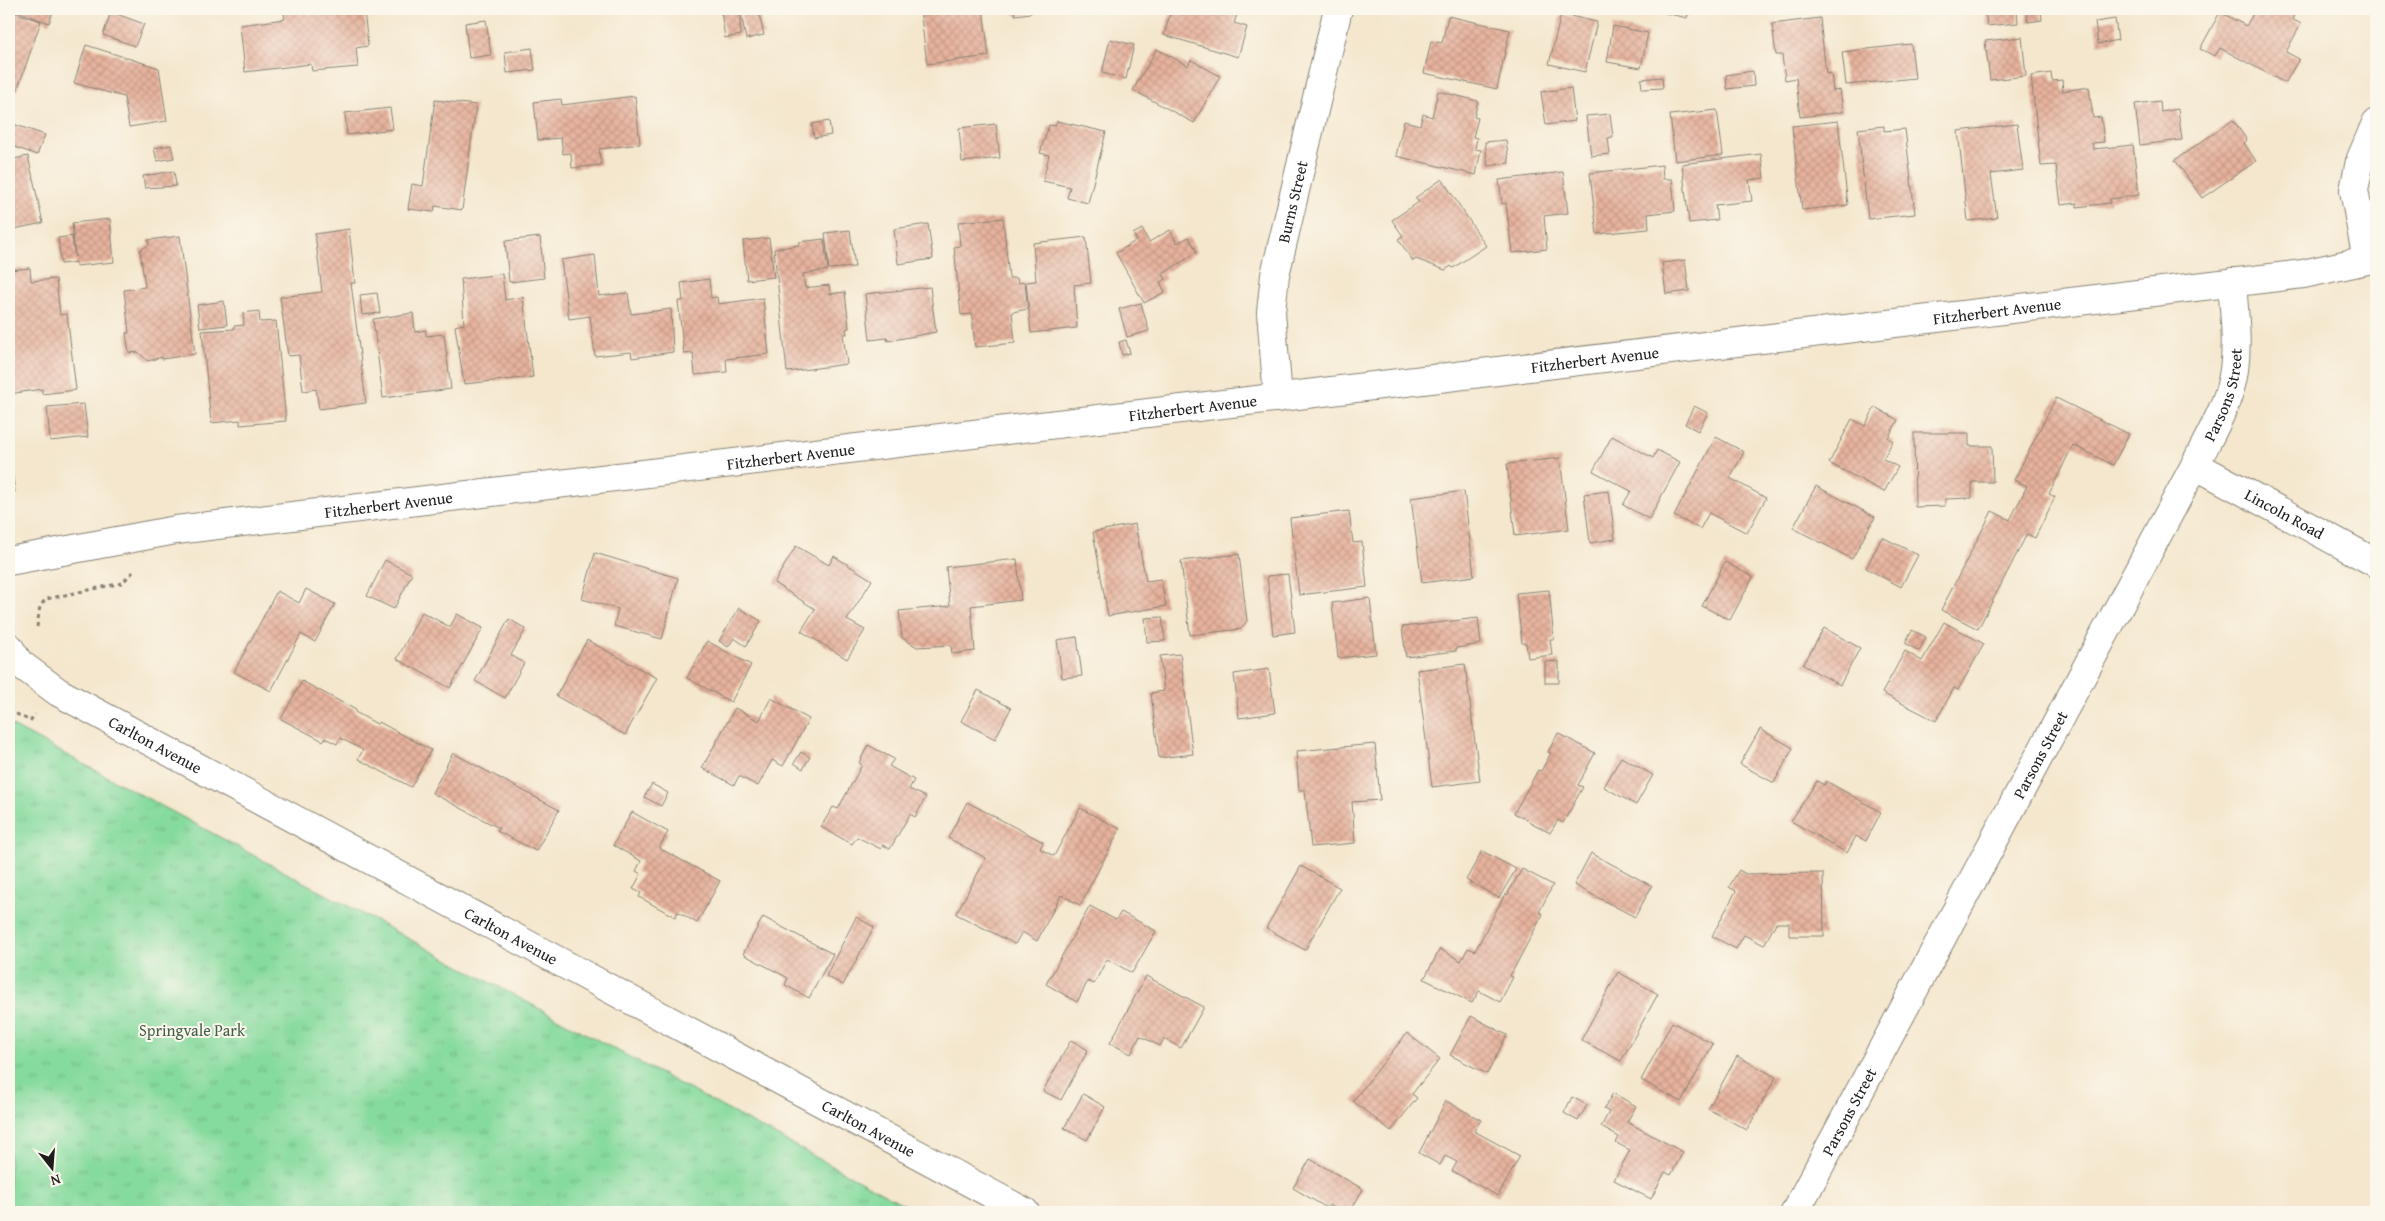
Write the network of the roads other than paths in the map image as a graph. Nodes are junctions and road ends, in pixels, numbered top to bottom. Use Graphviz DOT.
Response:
graph roads {
  1 [pos="1338,9"];
  2 [pos="2376,123"];
  3 [pos="2372,259"];
  4 [pos="2232,282"];
  5 [pos="1278,398"];
  6 [pos="2194,465"];
  7 [pos="9,561"];
  8 [pos="2376,563"];
  9 [pos="9,647"];
  10 [pos="1024,1212"];
  11 [pos="1795,1212"];
  1 -- 5 [label="main road, Burns Street"];
  2 -- 3 [label="main road"];
  3 -- 4 [label="main road, Fitzherbert Avenue"];
  4 -- 5 [label="main road, Fitzherbert Avenue"];
  4 -- 6 [label="main road, Parsons Street"];
  5 -- 7 [label="main road, Fitzherbert Avenue"];
  6 -- 8 [label="main road, Lincoln Road"];
  6 -- 11 [label="main road, Parsons Street"];
  9 -- 10 [label="main road, Carlton Avenue"];
}
